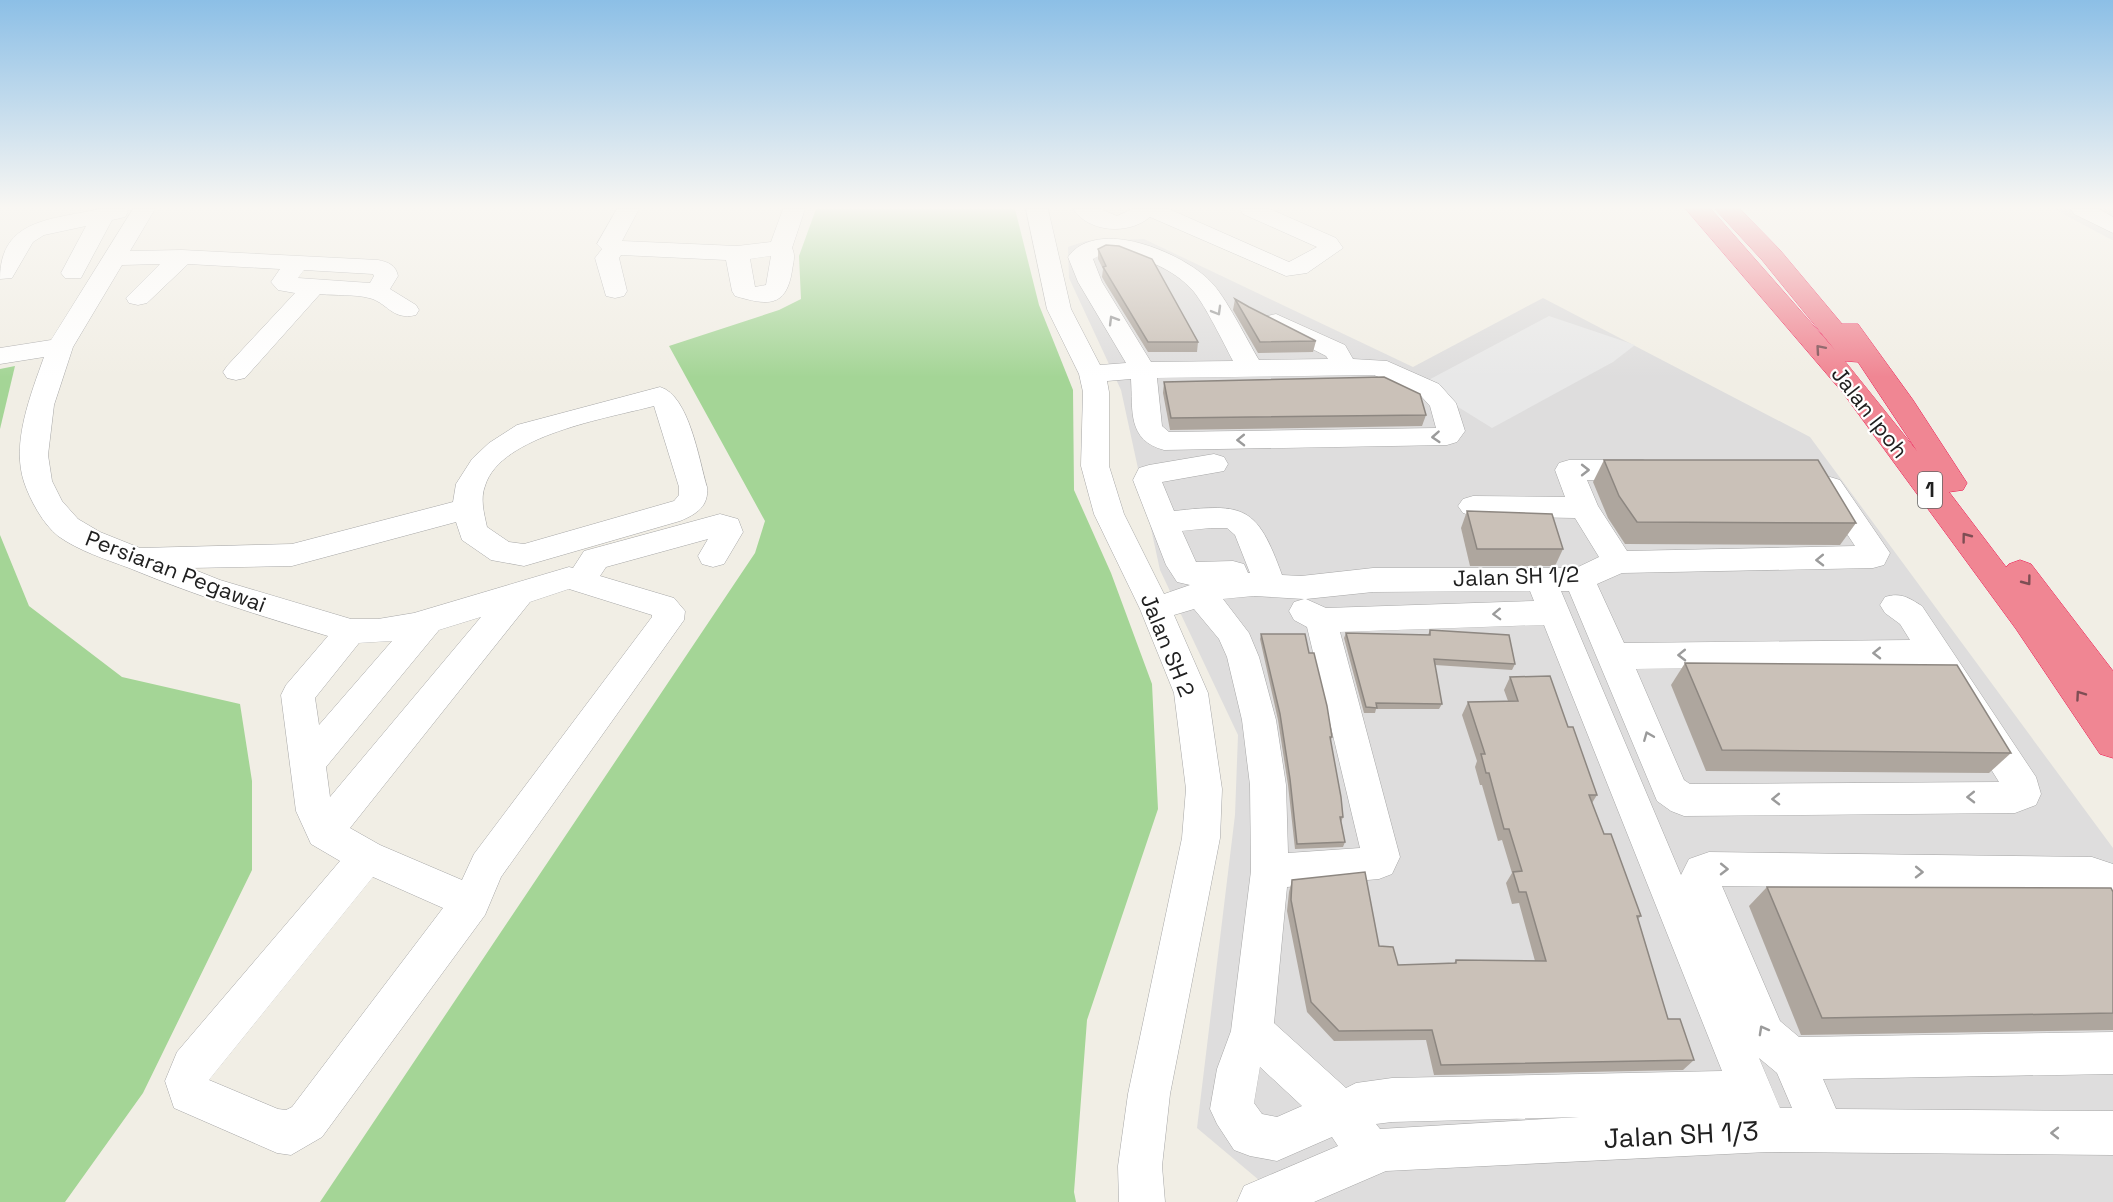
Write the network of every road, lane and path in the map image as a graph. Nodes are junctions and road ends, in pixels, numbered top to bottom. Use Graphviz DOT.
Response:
graph roads {
  1 [pos="9,265"];
  2 [pos="77,265"];
  3 [pos="112,265"];
  4 [pos="173,265"];
  5 [pos="295,265"];
  6 [pos="339,265"];
  7 [pos="609,265"];
  8 [pos="739,265"];
  9 [pos="781,265"];
  10 [pos="1049,265"];
  11 [pos="1083,265"];
  12 [pos="1170,265"];
  13 [pos="1277,265"];
  14 [pos="1304,265"];
  15 [pos="1751,265"];
  16 [pos="1779,265"];
  17 [pos="1792,265"];
  18 [pos="4,273"];
  19 [pos="73,273"];
  20 [pos="314,287"];
  21 [pos="377,291"];
  22 [pos="615,291"];
  23 [pos="138,298"];
  24 [pos="407,310"];
  25 [pos="1257,311"];
  26 [pos="60,347"];
  27 [pos="0,356"];
  28 [pos="1344,366"];
  29 [pos="1250,368"];
  30 [pos="1143,370"];
  31 [pos="236,372"];
  32 [pos="1092,374"];
  33 [pos="1214,464"];
  34 [pos="1672,470"];
  35 [pos="1809,470"];
  36 [pos="1952,483"];
  37 [pos="1473,506"];
  38 [pos="468,508"];
  39 [pos="1584,508"];
  40 [pos="1164,523"];
  41 [pos="713,556"];
  42 [pos="135,558"];
  43 [pos="1618,562"];
  44 [pos="1267,577"];
  45 [pos="1541,579"];
  46 [pos="581,581"];
  47 [pos="1301,588"];
  48 [pos="1585,591"];
  49 [pos="519,593"];
  50 [pos="1200,594"];
  51 [pos="1896,605"];
  52 [pos="1156,609"];
  53 [pos="1556,612"];
  54 [pos="1321,620"];
  55 [pos="427,622"];
  56 [pos="351,631"];
  57 [pos="1936,652"];
  58 [pos="1614,656"];
  59 [pos="2113,698"];
  60 [pos="2113,743"];
  61 [pos="307,764"];
  62 [pos="324,832"];
  63 [pos="367,857"];
  64 [pos="1270,871"];
  65 [pos="2113,885"];
  66 [pos="471,902"];
  67 [pos="1252,1031"];
  68 [pos="2113,1053"];
  69 [pos="1792,1058"];
  70 [pos="1339,1111"];
  71 [pos="1759,1111"];
  72 [pos="1824,1132"];
  73 [pos="2113,1133"];
  74 [pos="1371,1154"];
  75 [pos="1142,1202"];
  76 [pos="1260,1202"];
  1 -- 18 [label="street"];
  2 -- 19 [label="street"];
  3 -- 26 [label="street, Persiaran Pegawai"];
  4 -- 23 [label="street"];
  5 -- 20 [label="street"];
  6 -- 21 [label="street"];
  7 -- 22 [label="street"];
  8 -- 9 [label="street"];
  10 -- 32 [label="street, Jalan SH 2"];
  30 -- 11 [label="street, one-way"];
  12 -- 29 [label="street, one-way"];
  13 -- 14 [label="street"];
  60 -- 15 [label="highway, Jalan Ipoh / 1, one-way"];
  16 -- 36 [label="highway, Jalan Ipoh / 1"];
  17 -- 36 [label="highway"];
  20 -- 21 [label="street"];
  20 -- 31 [label="street"];
  21 -- 24 [label="street"];
  25 -- 28 [label="street"];
  26 -- 27 [label="street"];
  26 -- 42 [label="street, Persiaran Pegawai"];
  28 -- 29 [label="street"];
  28 -- 30 [label="street, one-way"];
  29 -- 30 [label="street"];
  30 -- 32 [label="street"];
  32 -- 52 [label="street, Jalan SH 2"];
  33 -- 40 [label="street"];
  39 -- 34 [label="street, one-way"];
  35 -- 43 [label="street, Jalan SH 1/2, one-way"];
  36 -- 59 [label="highway, Jalan Ipoh / 1, one-way"];
  37 -- 39 [label="street"];
  38 -- 38 [label="street"];
  38 -- 42 [label="street"];
  39 -- 43 [label="street"];
  40 -- 44 [label="street"];
  40 -- 44 [label="street"];
  41 -- 46 [label="street"];
  42 -- 56 [label="street, Persiaran Pegawai"];
  43 -- 48 [label="street, Jalan SH 1/2"];
  44 -- 47 [label="street, Jalan SH 1/2"];
  44 -- 50 [label="street, Jalan SH 1/2"];
  45 -- 47 [label="street, Jalan SH 1/2"];
  45 -- 48 [label="street, Jalan SH 1/2"];
  45 -- 53 [label="street"];
  46 -- 49 [label="street, Persiaran Pegawai"];
  46 -- 66 [label="street"];
  47 -- 54 [label="street"];
  48 -- 58 [label="street"];
  49 -- 55 [label="street, Persiaran Pegawai"];
  49 -- 62 [label="street"];
  50 -- 52 [label="street, Jalan SH 1/2"];
  50 -- 64 [label="street"];
  51 -- 57 [label="street"];
  52 -- 75 [label="street, Jalan SH 2"];
  53 -- 54 [label="street, one-way"];
  53 -- 71 [label="street"];
  54 -- 64 [label="street"];
  55 -- 56 [label="street, Persiaran Pegawai"];
  55 -- 61 [label="street"];
  56 -- 61 [label="street"];
  57 -- 58 [label="street, one-way"];
  57 -- 58 [label="street, one-way"];
  61 -- 62 [label="street"];
  62 -- 63 [label="street"];
  63 -- 66 [label="street"];
  63 -- 66 [label="street"];
  64 -- 67 [label="street"];
  69 -- 65 [label="street, one-way"];
  67 -- 70 [label="street"];
  67 -- 70 [label="street"];
  68 -- 69 [label="street"];
  69 -- 72 [label="street"];
  70 -- 71 [label="street"];
  70 -- 74 [label="street"];
  71 -- 72 [label="street, Jalan SH 1/3"];
  71 -- 74 [label="street, Jalan SH 1/3"];
  73 -- 72 [label="street, Jalan SH 1/3, one-way"];
  74 -- 76 [label="street, Jalan SH 1/3"];
}
